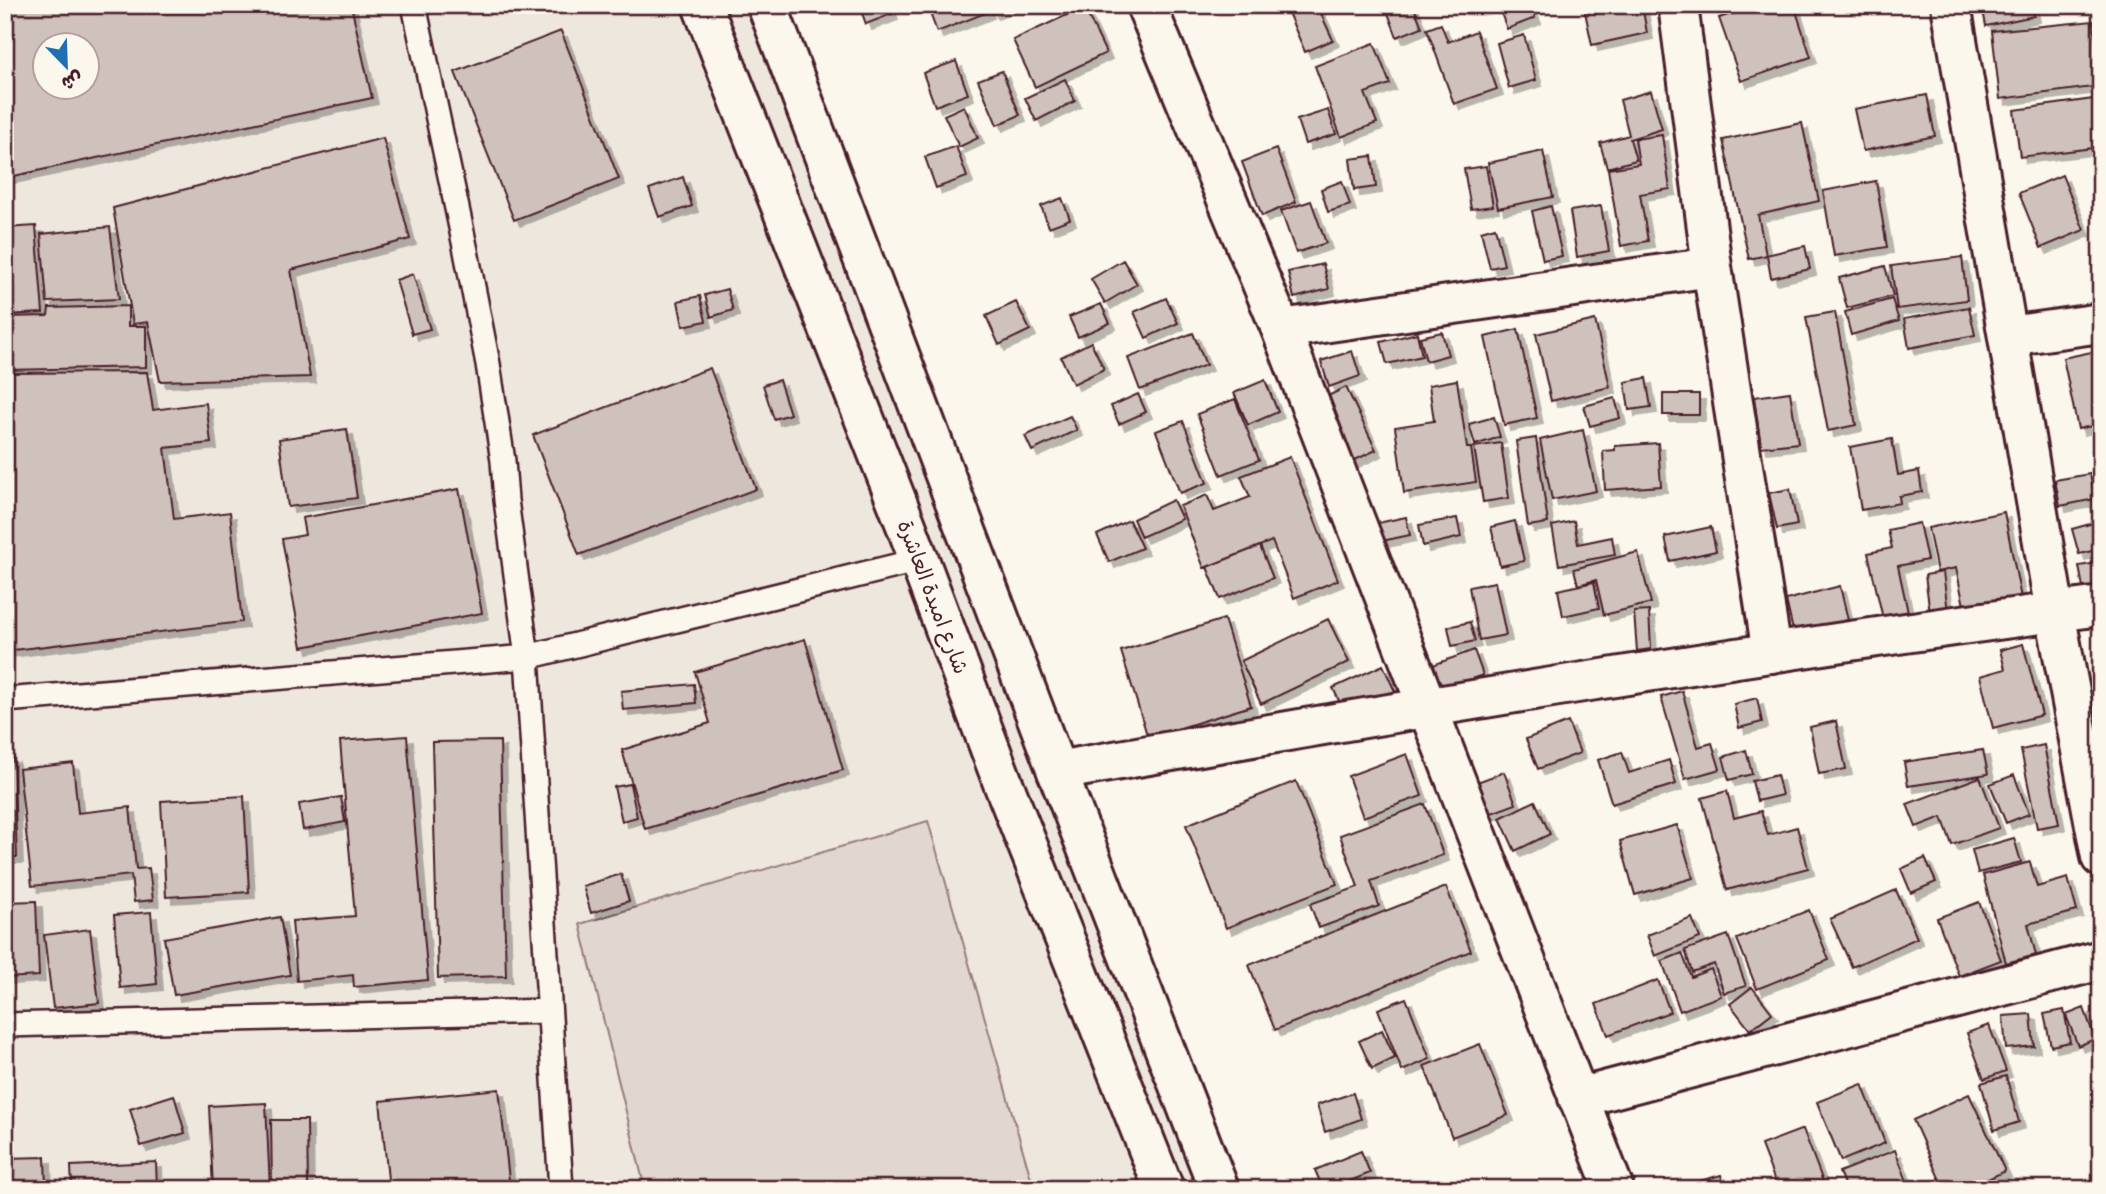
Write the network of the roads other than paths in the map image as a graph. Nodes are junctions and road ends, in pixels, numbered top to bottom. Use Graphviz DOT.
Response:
graph roads {
  1 [pos="414,5"];
  2 [pos="702,5"];
  3 [pos="767,5"];
  4 [pos="1146,5"];
  5 [pos="1678,5"];
  6 [pos="1951,5"];
  7 [pos="1712,267"];
  8 [pos="2101,323"];
  9 [pos="1281,329"];
  10 [pos="2009,336"];
  11 [pos="920,560"];
  12 [pos="2101,606"];
  13 [pos="2055,612"];
  14 [pos="1772,653"];
  15 [pos="527,657"];
  16 [pos="5,700"];
  17 [pos="1427,706"];
  18 [pos="1057,771"];
  19 [pos="2101,857"];
  20 [pos="2101,960"];
  21 [pos="548,1011"];
  22 [pos="5,1025"];
  23 [pos="1578,1098"];
  24 [pos="561,1189"];
  25 [pos="1164,1189"];
  26 [pos="1219,1189"];
  27 [pos="1614,1189"];
  1 -- 15 [label="lane"];
  2 -- 11 [label="street, شارع امبدة العاشرة"];
  3 -- 18 [label="street"];
  4 -- 9 [label="street"];
  5 -- 7 [label="street"];
  6 -- 10 [label="street"];
  7 -- 9 [label="street"];
  7 -- 14 [label="street"];
  8 -- 10 [label="street"];
  9 -- 17 [label="street"];
  10 -- 13 [label="street"];
  11 -- 15 [label="lane"];
  11 -- 25 [label="street, شارع امبدة العاشرة"];
  12 -- 13 [label="street"];
  13 -- 14 [label="street"];
  13 -- 19 [label="street"];
  14 -- 17 [label="street"];
  15 -- 16 [label="lane"];
  15 -- 21 [label="lane"];
  17 -- 18 [label="street"];
  17 -- 23 [label="street"];
  18 -- 26 [label="street"];
  20 -- 23 [label="street"];
  21 -- 22 [label="lane"];
  21 -- 24 [label="lane"];
  23 -- 27 [label="street"];
}
